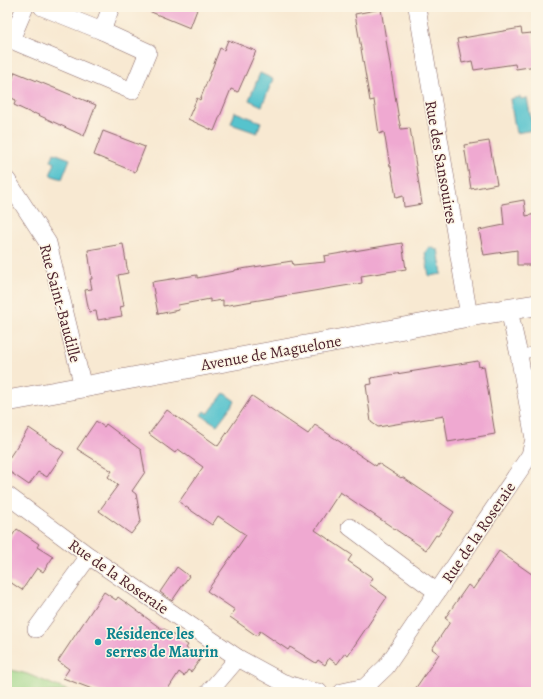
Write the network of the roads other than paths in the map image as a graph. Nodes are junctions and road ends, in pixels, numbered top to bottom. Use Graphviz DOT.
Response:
graph roads {
  1 [pos="25,7"];
  2 [pos="42,7"];
  3 [pos="111,7"];
  4 [pos="416,7"];
  5 [pos="102,31"];
  6 [pos="7,180"];
  7 [pos="536,305"];
  8 [pos="509,310"];
  9 [pos="469,316"];
  10 [pos="536,351"];
  11 [pos="519,355"];
  12 [pos="83,387"];
  13 [pos="7,401"];
  14 [pos="7,495"];
  15 [pos="350,527"];
  16 [pos="89,556"];
  17 [pos="437,592"];
  18 [pos="36,629"];
  19 [pos="238,658"];
  20 [pos="209,692"];
  21 [pos="319,692"];
  22 [pos="342,692"];
  1 -- 5 [label="street"];
  2 -- 5 [label="street"];
  3 -- 5 [label="street"];
  4 -- 9 [label="street, Rue des Sansouires"];
  6 -- 12 [label="street, Rue Saint-Baudille"];
  7 -- 8 [label="street, Avenue de Maguelone"];
  8 -- 9 [label="street, Avenue de Maguelone"];
  8 -- 11 [label="street, Rue de la Roseraie"];
  9 -- 12 [label="street, Avenue de Maguelone"];
  10 -- 11 [label="lane"];
  11 -- 17 [label="street, Rue de la Roseraie"];
  12 -- 13 [label="street, Avenue de Maguelone"];
  14 -- 16 [label="street, Rue de la Roseraie"];
  15 -- 17 [label="street"];
  16 -- 18 [label="street"];
  16 -- 19 [label="street, Rue de la Roseraie"];
  17 -- 22 [label="street, Rue de la Roseraie"];
  19 -- 20 [label="street"];
  19 -- 21 [label="street, Rue de la Roseraie"];
}
